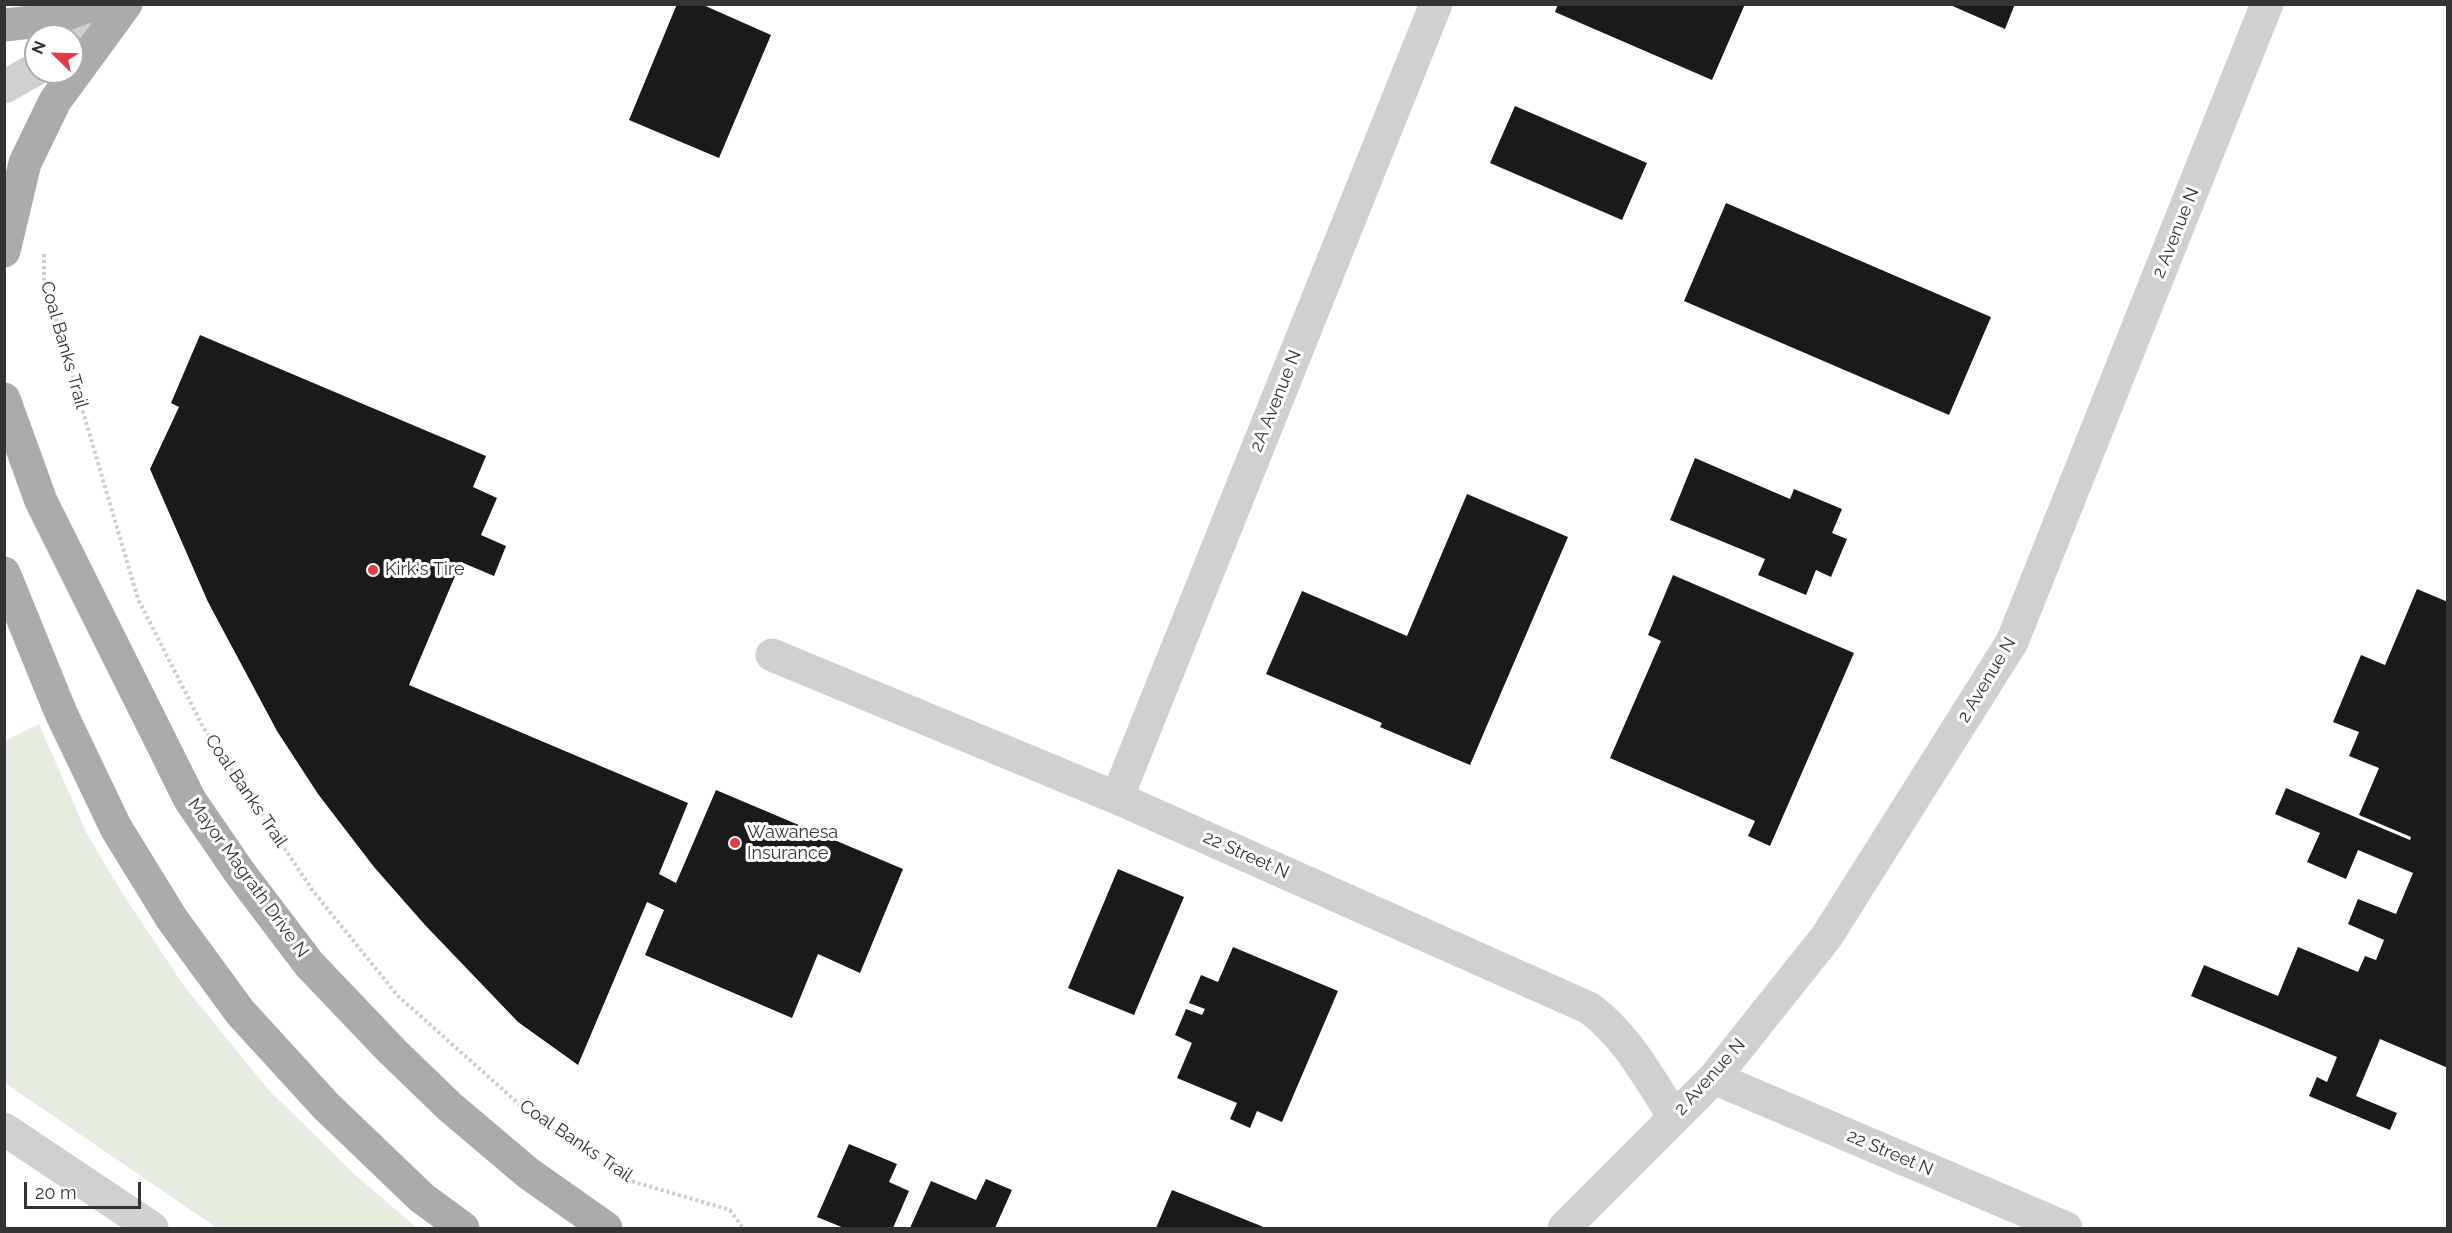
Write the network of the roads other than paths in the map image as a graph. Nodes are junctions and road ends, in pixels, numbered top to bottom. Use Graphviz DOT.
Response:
graph roads {
  1 [pos="94,4"];
  2 [pos="121,4"];
  3 [pos="126,4"];
  4 [pos="1436,4"];
  5 [pos="2267,4"];
  6 [pos="4,25"];
  7 [pos="84,35"];
  8 [pos="24,76"];
  9 [pos="4,87"];
  10 [pos="4,251"];
  11 [pos="4,399"];
  12 [pos="8,588"];
  13 [pos="772,655"];
  14 [pos="1117,798"];
  15 [pos="1714,1078"];
  16 [pos="1674,1117"];
  17 [pos="4,1129"];
  18 [pos="152,1228"];
  19 [pos="463,1228"];
  20 [pos="606,1228"];
  21 [pos="1564,1228"];
  22 [pos="2066,1228"];
  1 -- 6 [label="main road"];
  2 -- 7 [label="street"];
  3 -- 10 [label="main road"];
  4 -- 14 [label="street, 2A Avenue N"];
  5 -- 15 [label="street, 2 Avenue N"];
  8 -- 9 [label="street"];
  11 -- 20 [label="main road, Mayor Magrath Drive N"];
  12 -- 19 [label="main road"];
  13 -- 14 [label="street, 22 Street N"];
  14 -- 16 [label="street, 22 Street N"];
  15 -- 16 [label="street, 2 Avenue N"];
  15 -- 22 [label="street, 22 Street N"];
  16 -- 21 [label="street, 2 Avenue N"];
  17 -- 18 [label="street"];
}
